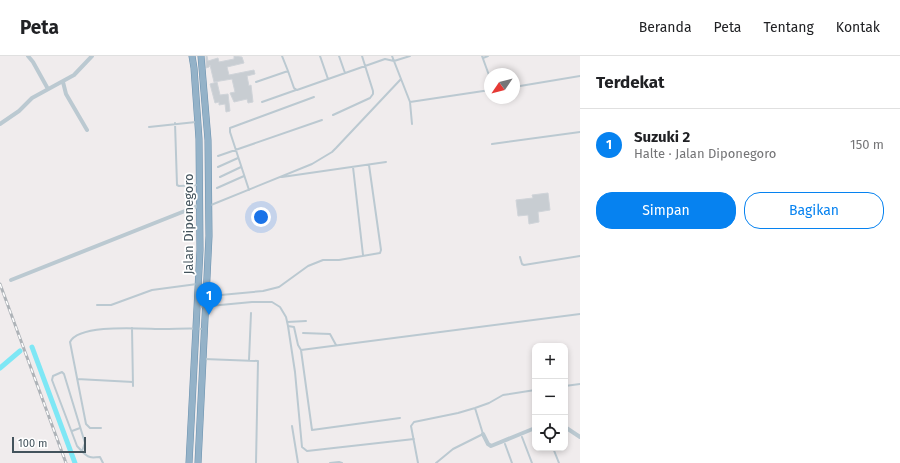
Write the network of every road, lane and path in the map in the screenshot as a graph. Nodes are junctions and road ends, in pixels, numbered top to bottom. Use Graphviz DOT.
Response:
graph roads {
  1 [pos="28,56"];
  2 [pos="92,56"];
  3 [pos="192,56"];
  4 [pos="201,56"];
  5 [pos="282,56"];
  6 [pos="320,56"];
  7 [pos="339,56"];
  8 [pos="362,56"];
  9 [pos="392,56"];
  10 [pos="410,56"];
  11 [pos="488,56"];
  12 [pos="385,57"];
  13 [pos="483,57"];
  14 [pos="394,61"];
  15 [pos="365,66"];
  16 [pos="487,68"];
  17 [pos="288,71"];
  18 [pos="345,72"];
  19 [pos="580,76"];
  20 [pos="328,79"];
  21 [pos="401,79"];
  22 [pos="63,82"];
  23 [pos="256,82"];
  24 [pos="520,86"];
  25 [pos="48,89"];
  26 [pos="297,90"];
  27 [pos="484,91"];
  28 [pos="314,97"];
  29 [pos="262,102"];
  30 [pos="410,102"];
  31 [pos="333,115"];
  32 [pos="322,120"];
  33 [pos="197,122"];
  34 [pos="175,123"];
  35 [pos="0,124"];
  36 [pos="412,124"];
  37 [pos="149,127"];
  38 [pos="87,130"];
  39 [pos="580,132"];
  40 [pos="199,139"];
  41 [pos="208,140"];
  42 [pos="492,144"];
  43 [pos="235,149"];
  44 [pos="218,156"];
  45 [pos="238,158"];
  46 [pos="386,162"];
  47 [pos="369,164"];
  48 [pos="218,167"];
  49 [pos="241,167"];
  50 [pos="353,167"];
  51 [pos="220,176"];
  52 [pos="244,176"];
  53 [pos="279,177"];
  54 [pos="200,185"];
  55 [pos="217,188"];
  56 [pos="249,190"];
  57 [pos="200,205"];
  58 [pos="209,206"];
  59 [pos="363,255"];
  60 [pos="580,256"];
  61 [pos="520,257"];
  62 [pos="11,280"];
  63 [pos="200,285"];
  64 [pos="198,297"];
  65 [pos="207,297"];
  66 [pos="97,305"];
  67 [pos="207,307"];
  68 [pos="198,308"];
  69 [pos="251,313"];
  70 [pos="580,314"];
  71 [pos="306,321"];
  72 [pos="288,322"];
  73 [pos="288,326"];
  74 [pos="132,328"];
  75 [pos="196,328"];
  76 [pos="205,329"];
  77 [pos="303,333"];
  78 [pos="336,345"];
  79 [pos="301,350"];
  80 [pos="204,358"];
  81 [pos="250,360"];
  82 [pos="77,379"];
  83 [pos="133,382"];
  84 [pos="580,384"];
  85 [pos="133,386"];
  86 [pos="568,386"];
  87 [pos="532,390"];
  88 [pos="475,408"];
  89 [pos="400,418"];
  90 [pos="292,426"];
  91 [pos="80,428"];
  92 [pos="101,428"];
  93 [pos="532,429"];
  94 [pos="568,429"];
  95 [pos="72,431"];
  96 [pos="483,434"];
  97 [pos="522,437"];
  98 [pos="580,438"];
  99 [pos="414,439"];
  100 [pos="505,444"];
  101 [pos="82,451"];
  102 [pos="555,451"];
  103 [pos="103,463"];
  104 [pos="189,463"];
  105 [pos="198,463"];
  106 [pos="256,463"];
  107 [pos="298,463"];
  108 [pos="330,463"];
  109 [pos="342,463"];
  110 [pos="418,463"];
  111 [pos="436,463"];
  112 [pos="512,463"];
  113 [pos="532,463"];
  114 [pos="559,463"];
  1 -- 25 [label="street"];
  2 -- 22 [label="street"];
  3 -- 33 [label="highway, Jalan Diponegoro"];
  4 -- 41 [label="highway, Jalan Diponegoro"];
  5 -- 17 [label="lane"];
  6 -- 20 [label="lane"];
  7 -- 18 [label="lane"];
  8 -- 15 [label="lane"];
  9 -- 14 [label="lane"];
  10 -- 14 [label="lane"];
  11 -- 13 [label="lane"];
  12 -- 14 [label="lane"];
  12 -- 15 [label="lane"];
  13 -- 16 [label="lane"];
  14 -- 21 [label="lane"];
  15 -- 18 [label="lane"];
  15 -- 31 [label="lane"];
  17 -- 23 [label="lane"];
  17 -- 26 [label="lane"];
  18 -- 20 [label="lane"];
  19 -- 24 [label="lane"];
  20 -- 26 [label="lane"];
  21 -- 30 [label="lane"];
  21 -- 53 [label="lane"];
  22 -- 25 [label="street"];
  22 -- 38 [label="street"];
  25 -- 35 [label="street"];
  26 -- 29 [label="lane"];
  27 -- 30 [label="lane"];
  28 -- 43 [label="lane"];
  30 -- 36 [label="lane"];
  32 -- 43 [label="lane"];
  33 -- 34 [label="lane"];
  33 -- 40 [label="highway, Jalan Diponegoro"];
  34 -- 37 [label="lane"];
  34 -- 54 [label="lane"];
  39 -- 42 [label="lane"];
  40 -- 41 [label="highway"];
  40 -- 54 [label="highway, Jalan Diponegoro"];
  41 -- 58 [label="highway, Jalan Diponegoro"];
  43 -- 44 [label="lane"];
  43 -- 45 [label="lane"];
  45 -- 48 [label="lane"];
  45 -- 49 [label="lane"];
  46 -- 47 [label="lane"];
  47 -- 50 [label="lane"];
  47 -- 59 [label="lane"];
  49 -- 51 [label="lane"];
  49 -- 52 [label="lane"];
  50 -- 53 [label="lane"];
  50 -- 59 [label="lane"];
  52 -- 55 [label="lane"];
  52 -- 56 [label="lane"];
  53 -- 56 [label="lane"];
  54 -- 57 [label="highway, Jalan Diponegoro"];
  56 -- 58 [label="lane"];
  57 -- 62 [label="street"];
  57 -- 63 [label="highway, Jalan Diponegoro"];
  58 -- 65 [label="highway, Jalan Diponegoro"];
  59 -- 65 [label="lane"];
  60 -- 61 [label="lane"];
  63 -- 64 [label="highway, Jalan Diponegoro"];
  63 -- 66 [label="lane"];
  64 -- 65 [label="lane"];
  64 -- 68 [label="highway, Jalan Diponegoro"];
  65 -- 67 [label="highway, Jalan Diponegoro"];
  67 -- 68 [label="lane"];
  67 -- 72 [label="lane"];
  67 -- 76 [label="highway, Jalan Diponegoro"];
  68 -- 75 [label="highway, Jalan Diponegoro"];
  69 -- 81 [label="lane"];
  70 -- 78 [label="lane"];
  71 -- 72 [label="lane"];
  72 -- 73 [label="lane"];
  73 -- 79 [label="lane"];
  73 -- 99 [label="lane"];
  74 -- 75 [label="lane"];
  74 -- 82 [label="lane"];
  74 -- 83 [label="lane"];
  75 -- 76 [label="lane"];
  75 -- 104 [label="highway, Jalan Diponegoro"];
  76 -- 80 [label="highway, Jalan Diponegoro"];
  77 -- 78 [label="lane"];
  78 -- 79 [label="lane"];
  79 -- 89 [label="lane"];
  80 -- 81 [label="lane"];
  80 -- 105 [label="highway, Jalan Diponegoro"];
  81 -- 106 [label="lane"];
  82 -- 83 [label="lane"];
  82 -- 92 [label="lane"];
  83 -- 85 [label="lane"];
  84 -- 86 [label="lane"];
  87 -- 88 [label="lane"];
  88 -- 96 [label="lane"];
  88 -- 99 [label="lane"];
  90 -- 107 [label="lane"];
  91 -- 95 [label="lane"];
  91 -- 95 [label="lane"];
  91 -- 101 [label="lane"];
  93 -- 96 [label="street"];
  94 -- 98 [label="street"];
  95 -- 101 [label="lane"];
  96 -- 111 [label="lane"];
  97 -- 113 [label="lane"];
  99 -- 110 [label="lane"];
  100 -- 112 [label="lane"];
  101 -- 103 [label="lane"];
  102 -- 114 [label="lane"];
  108 -- 109 [label="lane"];
}
